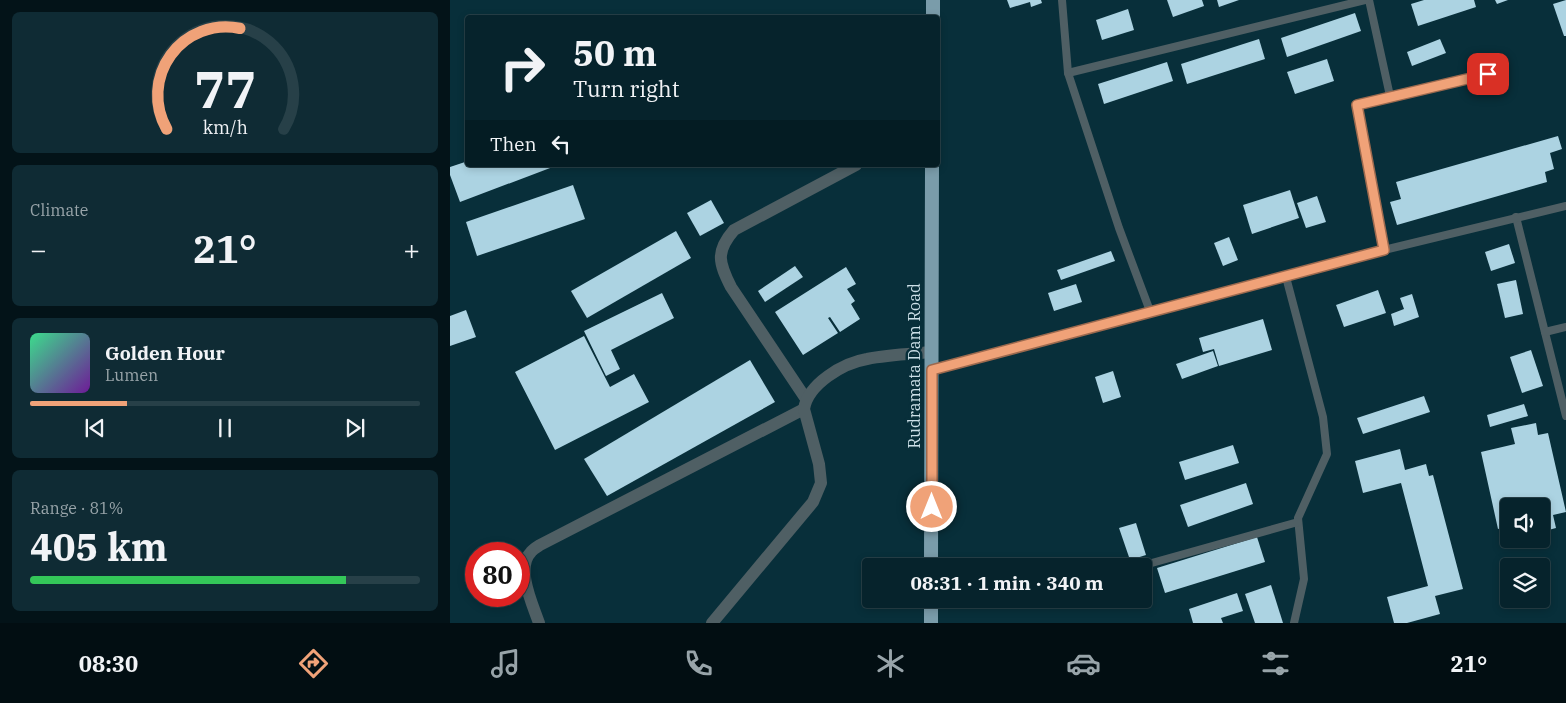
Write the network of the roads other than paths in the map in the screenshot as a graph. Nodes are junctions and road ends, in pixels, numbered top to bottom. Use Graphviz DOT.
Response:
graph roads {
  1 [pos="933,0"];
  2 [pos="1062,0"];
  3 [pos="1365,0"];
  4 [pos="1370,0"];
  5 [pos="933,15"];
  6 [pos="1068,73"];
  7 [pos="1488,74"];
  8 [pos="1390,96"];
  9 [pos="852,167"];
  10 [pos="932,167"];
  11 [pos="1566,206"];
  12 [pos="1516,217"];
  13 [pos="1384,250"];
  14 [pos="1286,277"];
  15 [pos="1150,311"];
  16 [pos="1566,327"];
  17 [pos="1545,332"];
  18 [pos="932,352"];
  19 [pos="932,370"];
  20 [pos="805,404"];
  21 [pos="1565,406"];
  22 [pos="1566,416"];
  23 [pos="1298,522"];
  24 [pos="931,558"];
  25 [pos="1152,563"];
  26 [pos="931,608"];
  27 [pos="539,623"];
  28 [pos="712,623"];
  29 [pos="931,623"];
  30 [pos="1294,623"];
  1 -- 5 [label="highway"];
  2 -- 6 [label="lane"];
  3 -- 6 [label="lane"];
  4 -- 8 [label="lane"];
  6 -- 15 [label="lane"];
  7 -- 8 [label="lane"];
  8 -- 13 [label="lane"];
  9 -- 20 [label="street"];
  10 -- 18 [label="highway, Rudramata Dam Road"];
  11 -- 12 [label="lane"];
  12 -- 13 [label="lane"];
  12 -- 17 [label="lane"];
  13 -- 14 [label="lane"];
  14 -- 15 [label="lane"];
  14 -- 23 [label="lane"];
  15 -- 19 [label="lane"];
  16 -- 17 [label="lane"];
  17 -- 21 [label="lane"];
  18 -- 19 [label="highway, Rudramata Dam Road"];
  18 -- 20 [label="street"];
  19 -- 24 [label="highway, Rudramata Dam Road"];
  20 -- 27 [label="street"];
  20 -- 28 [label="street"];
  21 -- 22 [label="lane"];
  23 -- 25 [label="lane"];
  23 -- 30 [label="lane"];
  26 -- 29 [label="highway"];
}
